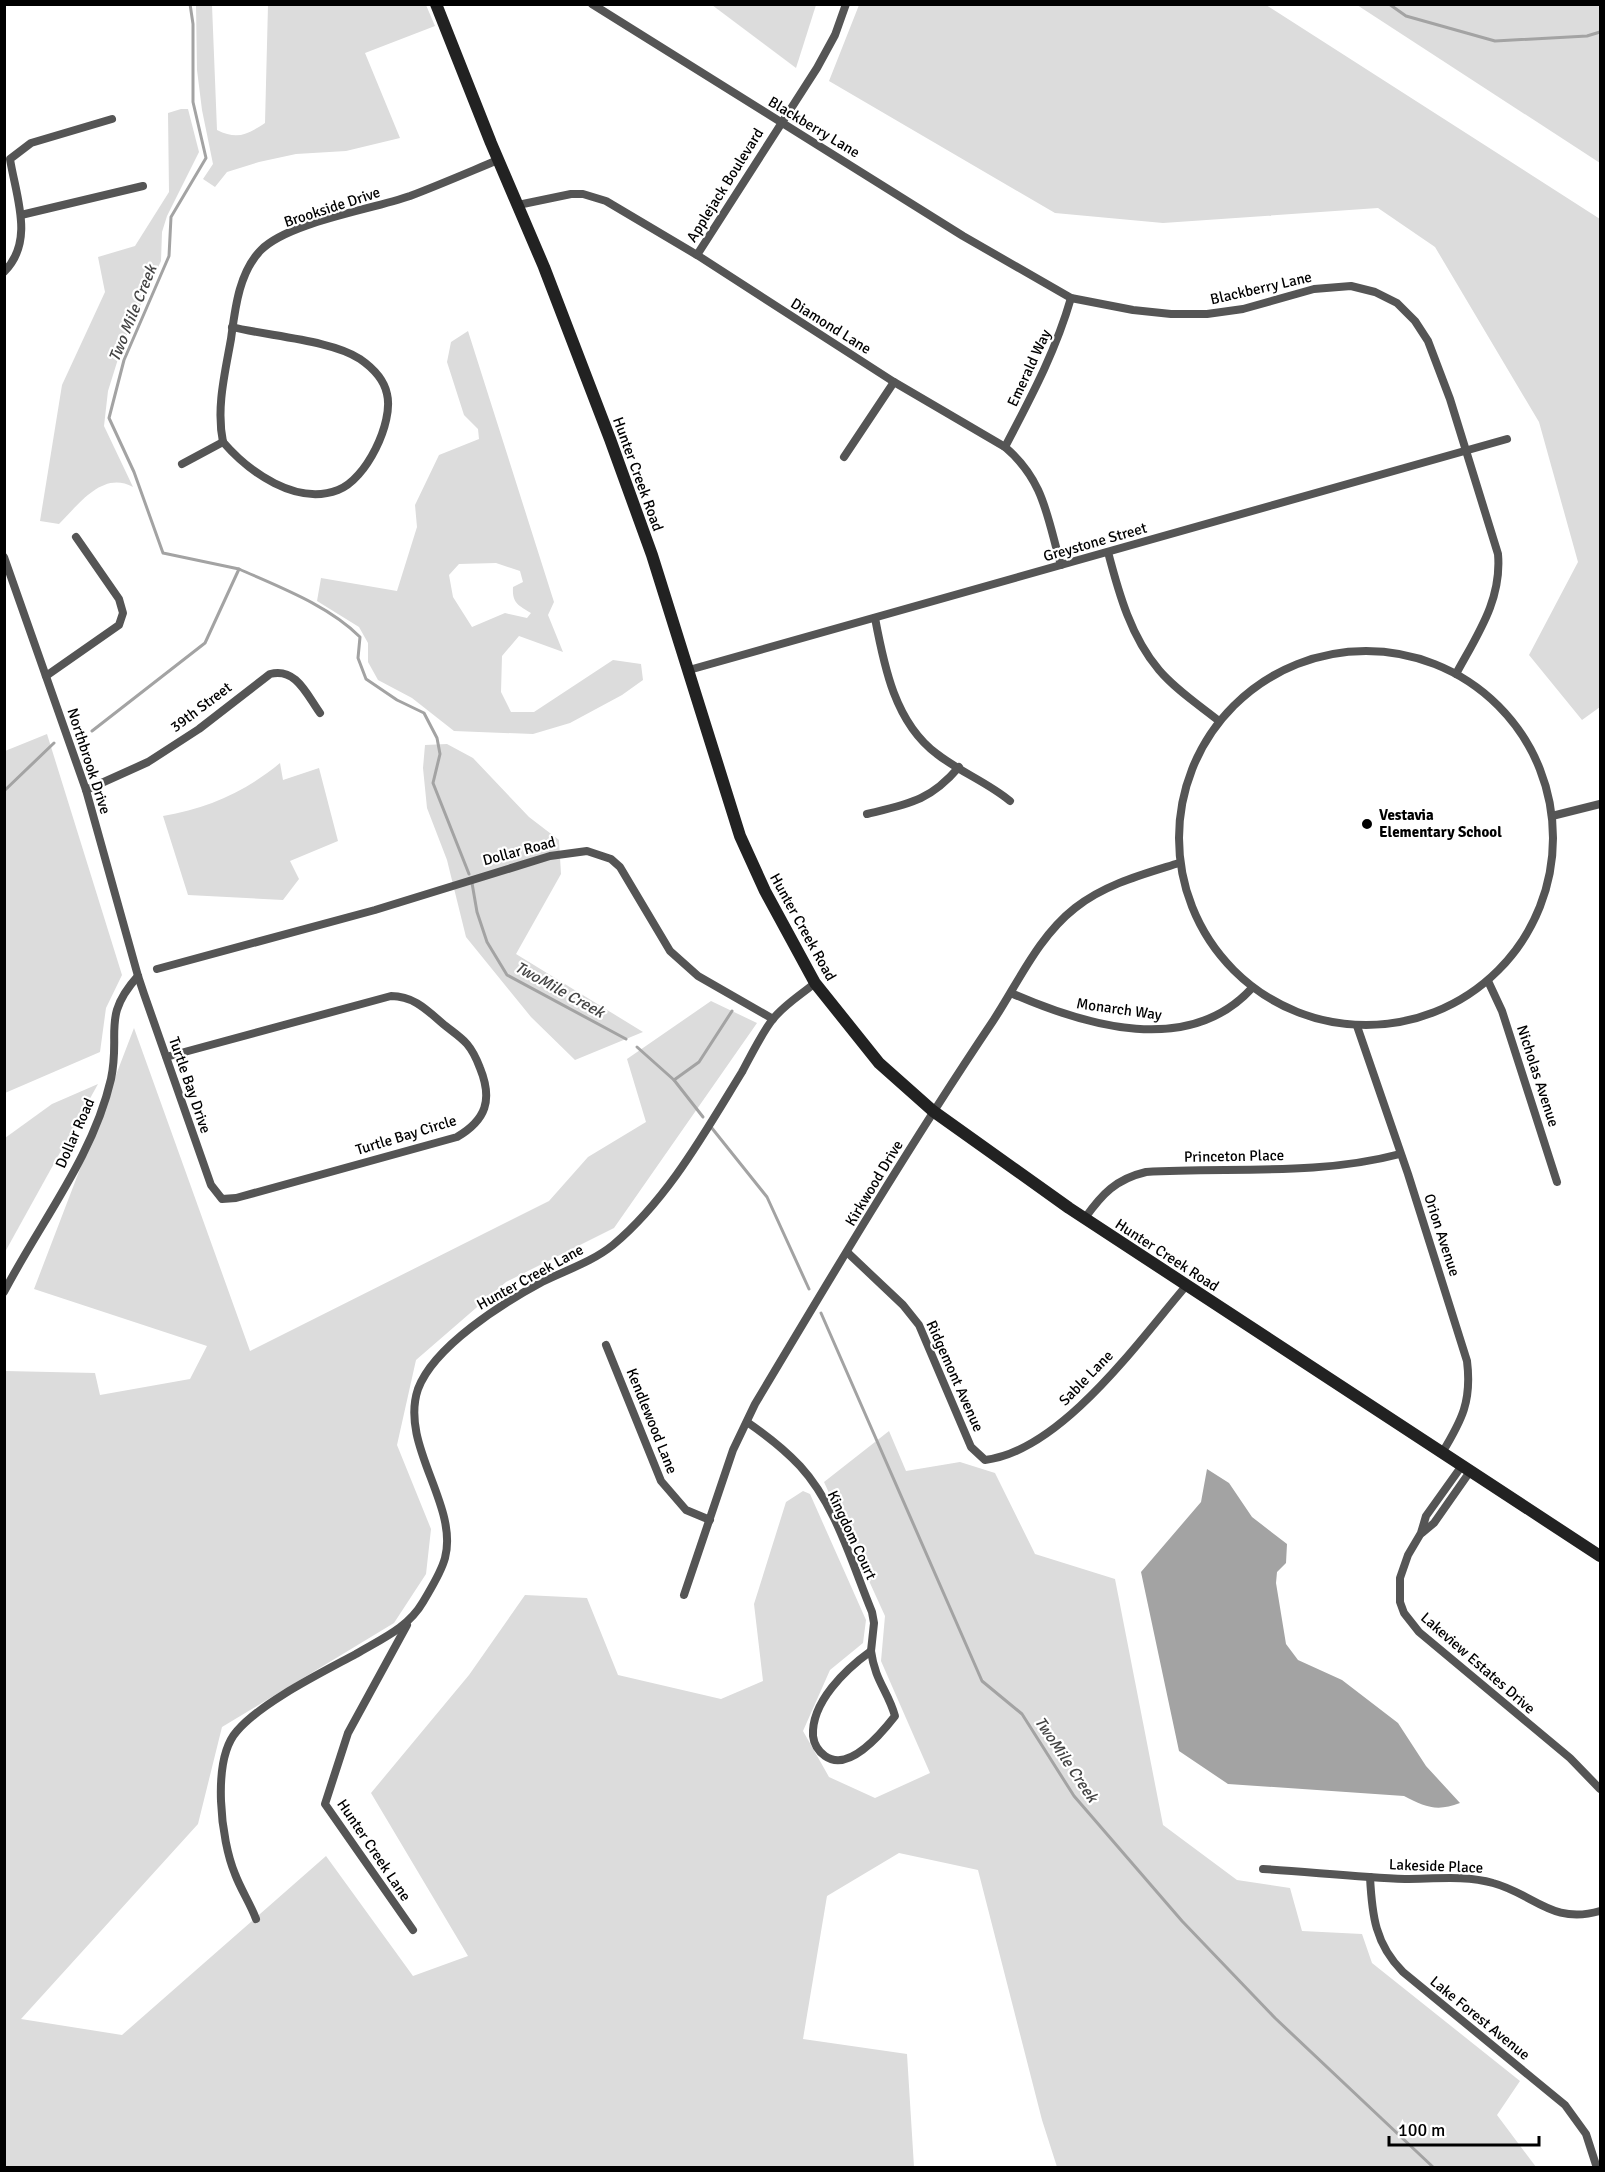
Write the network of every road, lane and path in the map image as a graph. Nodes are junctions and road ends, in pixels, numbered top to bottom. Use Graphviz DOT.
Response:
graph roads {
  1 [pos="436,4"];
  2 [pos="592,4"];
  3 [pos="846,4"];
  4 [pos="112,119"];
  5 [pos="780,123"];
  6 [pos="498,160"];
  7 [pos="143,186"];
  8 [pos="518,205"];
  9 [pos="21,215"];
  10 [pos="698,255"];
  11 [pos="4,272"];
  12 [pos="1071,298"];
  13 [pos="232,327"];
  14 [pos="894,382"];
  15 [pos="1507,440"];
  16 [pos="223,442"];
  17 [pos="1005,447"];
  18 [pos="1467,453"];
  19 [pos="844,456"];
  20 [pos="182,464"];
  21 [pos="76,537"];
  22 [pos="1108,552"];
  23 [pos="4,557"];
  24 [pos="1061,566"];
  25 [pos="875,618"];
  26 [pos="689,670"];
  27 [pos="1456,674"];
  28 [pos="46,676"];
  29 [pos="320,713"];
  30 [pos="1220,721"];
  31 [pos="958,767"];
  32 [pos="86,790"];
  33 [pos="1010,801"];
  34 [pos="1600,804"];
  35 [pos="867,814"];
  36 [pos="1552,816"];
  37 [pos="1179,863"];
  38 [pos="157,969"];
  39 [pos="138,976"];
  40 [pos="1488,981"];
  41 [pos="816,983"];
  42 [pos="1252,988"];
  43 [pos="1011,993"];
  44 [pos="773,1019"];
  45 [pos="1357,1026"];
  46 [pos="166,1057"];
  47 [pos="933,1111"];
  48 [pos="1400,1154"];
  49 [pos="1557,1182"];
  50 [pos="222,1199"];
  51 [pos="1085,1218"];
  52 [pos="848,1253"];
  53 [pos="1186,1286"];
  54 [pos="4,1292"];
  55 [pos="606,1345"];
  56 [pos="747,1422"];
  57 [pos="1442,1453"];
  58 [pos="985,1460"];
  59 [pos="1465,1470"];
  60 [pos="710,1520"];
  61 [pos="1600,1556"];
  62 [pos="684,1595"];
  63 [pos="410,1619"];
  64 [pos="871,1651"];
  65 [pos="1600,1789"];
  66 [pos="1263,1869"];
  67 [pos="1370,1877"];
  68 [pos="1600,1911"];
  69 [pos="256,1919"];
  70 [pos="413,1930"];
  71 [pos="1597,2168"];
  1 -- 6 [label="main road, Hunter Creek Road"];
  2 -- 5 [label="street, Blackberry Lane"];
  3 -- 5 [label="street, Applejack Boulevard"];
  4 -- 9 [label="street"];
  5 -- 10 [label="street, Applejack Boulevard"];
  5 -- 12 [label="street, Blackberry Lane"];
  6 -- 8 [label="main road, Hunter Creek Road"];
  6 -- 13 [label="street, Brookside Drive"];
  7 -- 9 [label="street"];
  8 -- 10 [label="street, Diamond Lane"];
  8 -- 26 [label="main road, Hunter Creek Road"];
  9 -- 11 [label="street"];
  10 -- 14 [label="street, Diamond Lane"];
  12 -- 17 [label="street, Emerald Way"];
  12 -- 18 [label="street, Blackberry Lane"];
  13 -- 16 [label="street, Brookside Drive"];
  13 -- 16 [label="street"];
  14 -- 17 [label="street, Diamond Lane"];
  14 -- 19 [label="street"];
  15 -- 18 [label="street, Greystone Street"];
  16 -- 20 [label="street"];
  17 -- 24 [label="street, Diamond Lane"];
  18 -- 22 [label="street, Greystone Street"];
  18 -- 27 [label="street, Blackberry Lane"];
  21 -- 28 [label="street"];
  22 -- 24 [label="street, Greystone Street"];
  22 -- 30 [label="street"];
  23 -- 28 [label="street, Northbrook Drive"];
  24 -- 25 [label="street, Greystone Street"];
  25 -- 26 [label="street, Greystone Street"];
  25 -- 31 [label="street"];
  26 -- 41 [label="main road, Hunter Creek Road"];
  27 -- 30 [label="street"];
  27 -- 36 [label="street"];
  28 -- 32 [label="street, Northbrook Drive"];
  29 -- 32 [label="street, 39th Street"];
  30 -- 37 [label="street"];
  31 -- 33 [label="street"];
  31 -- 35 [label="street"];
  32 -- 39 [label="street, Northbrook Drive"];
  34 -- 36 [label="street"];
  36 -- 40 [label="street"];
  37 -- 42 [label="street"];
  37 -- 43 [label="street, Kirkwood Drive"];
  38 -- 44 [label="street, Dollar Road"];
  39 -- 46 [label="street, Turtle Bay Drive"];
  39 -- 54 [label="street, Dollar Road"];
  40 -- 45 [label="street"];
  40 -- 49 [label="street, Nicholas Avenue"];
  41 -- 44 [label="street"];
  41 -- 47 [label="main road, Hunter Creek Road"];
  42 -- 43 [label="street, Monarch Way"];
  42 -- 45 [label="street"];
  43 -- 47 [label="street, Kirkwood Drive"];
  44 -- 63 [label="street, Hunter Creek Lane"];
  45 -- 48 [label="street, Orion Avenue"];
  46 -- 50 [label="street, Turtle Bay Drive"];
  46 -- 50 [label="street, Turtle Bay Circle"];
  47 -- 51 [label="main road, Hunter Creek Road"];
  47 -- 52 [label="street, Kirkwood Drive"];
  48 -- 51 [label="street, Princeton Place"];
  48 -- 57 [label="street, Orion Avenue"];
  51 -- 53 [label="main road, Hunter Creek Road"];
  52 -- 56 [label="street, Kirkwood Drive"];
  52 -- 58 [label="street, Ridgemont Avenue"];
  53 -- 57 [label="main road, Hunter Creek Road"];
  53 -- 58 [label="street, Sable Lane"];
  55 -- 60 [label="street, Kendlewood Lane"];
  56 -- 60 [label="street, Kirkwood Drive"];
  56 -- 64 [label="street, Kingdom Court"];
  57 -- 59 [label="main road, Hunter Creek Road"];
  59 -- 61 [label="main road, Hunter Creek Road"];
  59 -- 65 [label="street, Lakeview Estates Drive"];
  60 -- 62 [label="street, Kirkwood Drive"];
  63 -- 69 [label="street, Hunter Creek Lane"];
  63 -- 70 [label="street, Hunter Creek Lane"];
  64 -- 64 [label="street, Kingdom Court"];
  66 -- 67 [label="street, Lakeside Place"];
  67 -- 68 [label="street, Lakeside Place"];
  67 -- 71 [label="street, Lake Forest Avenue"];
}
